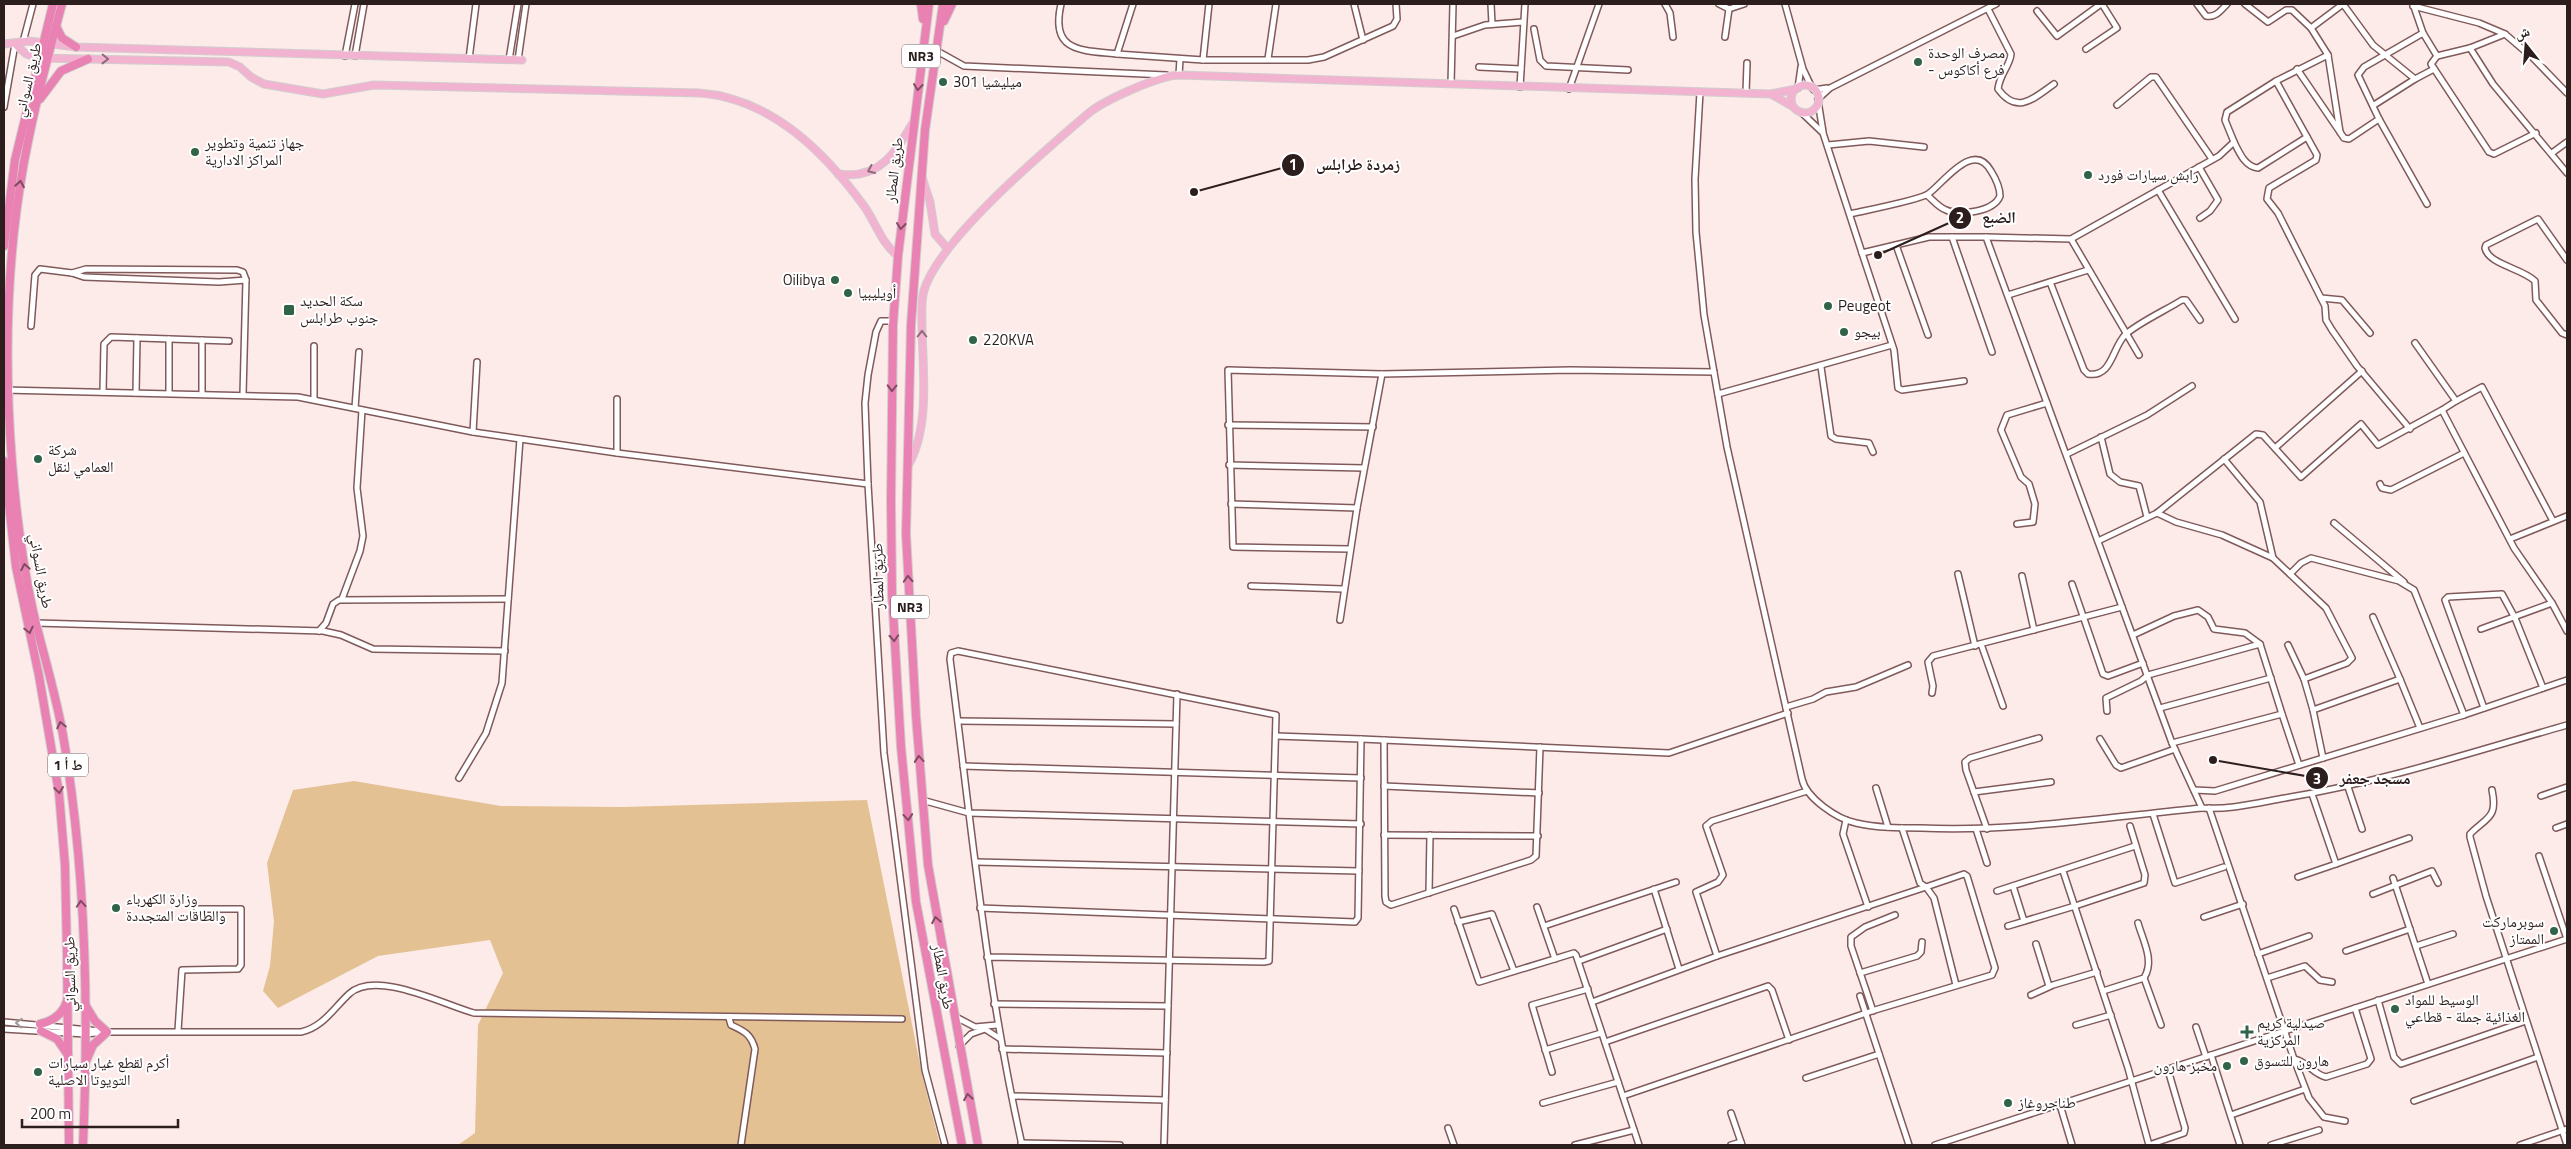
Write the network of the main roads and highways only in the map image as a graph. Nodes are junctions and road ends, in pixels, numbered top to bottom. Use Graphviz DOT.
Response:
graph roads {
  1 [pos="53,4"];
  2 [pos="62,4"];
  3 [pos="921,4"];
  4 [pos="929,4"];
  5 [pos="943,4"];
  6 [pos="952,4"];
  7 [pos="56,26"];
  8 [pos="924,29"];
  9 [pos="940,30"];
  10 [pos="4,44"];
  11 [pos="15,44"];
  12 [pos="46,45"];
  13 [pos="76,47"];
  14 [pos="179,49"];
  15 [pos="43,58"];
  16 [pos="88,59"];
  17 [pos="177,60"];
  18 [pos="520,60"];
  19 [pos="1797,88"];
  20 [pos="1771,94"];
  21 [pos="36,107"];
  22 [pos="1797,110"];
  23 [pos="914,121"];
  24 [pos="838,174"];
  25 [pos="922,175"];
  26 [pos="7,196"];
  27 [pos="12,212"];
  28 [pos="4,246"];
  29 [pos="947,248"];
  30 [pos="898,256"];
  31 [pos="6,390"];
  32 [pos="4,461"];
  33 [pos="907,468"];
  34 [pos="67,992"];
  35 [pos="84,998"];
  36 [pos="69,1062"];
  37 [pos="85,1063"];
  38 [pos="69,1145"];
  39 [pos="83,1145"];
  40 [pos="962,1145"];
  41 [pos="978,1145"];
  1 -- 12 [label="highway, طريق السواني / ط أ 1"];
  2 -- 7 [label="highway, طريق السواني / ط أ 1"];
  3 -- 8 [label="highway"];
  4 -- 8 [label="highway, طريق المطار / NR3"];
  5 -- 9 [label="highway, طريق المطار / NR3"];
  6 -- 9 [label="highway"];
  7 -- 12 [label="highway, طريق السواني / ط أ 1"];
  7 -- 13 [label="highway"];
  8 -- 23 [label="highway, طريق المطار / NR3, one-way"];
  9 -- 25 [label="highway, طريق المطار / NR3"];
  10 -- 11 [label="main road"];
  11 -- 12 [label="main road"];
  11 -- 15 [label="main road"];
  12 -- 13 [label="main road"];
  12 -- 15 [label="highway, طريق السواني / ط أ 1"];
  13 -- 14 [label="main road"];
  14 -- 17 [label="main road"];
  14 -- 18 [label="main road"];
  15 -- 16 [label="main road"];
  15 -- 21 [label="highway, طريق السواني / ط أ 1"];
  15 -- 26 [label="highway, طريق السواني / ط أ 1"];
  16 -- 17 [label="main road, one-way"];
  16 -- 21 [label="highway"];
  17 -- 24 [label="main road"];
  19 -- 20 [label="main road"];
  19 -- 22 [label="main road"];
  19 -- 22 [label="main road"];
  20 -- 22 [label="main road"];
  20 -- 29 [label="main road"];
  27 -- 21 [label="highway, طريق السواني / ط أ 1, one-way"];
  23 -- 24 [label="main road, one-way"];
  23 -- 30 [label="highway, طريق المطار / NR3, one-way"];
  24 -- 30 [label="main road"];
  25 -- 29 [label="main road"];
  25 -- 33 [label="highway, طريق المطار / NR3"];
  26 -- 27 [label="highway, طريق السواني / ط أ 1"];
  27 -- 28 [label="highway, طريق السواني / ط أ 1"];
  27 -- 31 [label="highway, طريق السواني / ط أ 1"];
  33 -- 29 [label="main road, one-way"];
  30 -- 40 [label="highway, طريق المطار / NR3, one-way"];
  35 -- 31 [label="highway, طريق السواني / ط أ 1, one-way"];
  32 -- 34 [label="highway, طريق السواني / ط أ 1, one-way"];
  41 -- 33 [label="highway, طريق المطار / NR3, one-way"];
  34 -- 36 [label="highway, طريق السواني / ط أ 1"];
  34 -- 36 [label="highway"];
  35 -- 37 [label="highway, طريق السواني / ط أ 1"];
  35 -- 37 [label="highway"];
  36 -- 38 [label="highway, طريق السواني / ط أ 1"];
  37 -- 39 [label="highway, طريق السواني / ط أ 1"];
}
